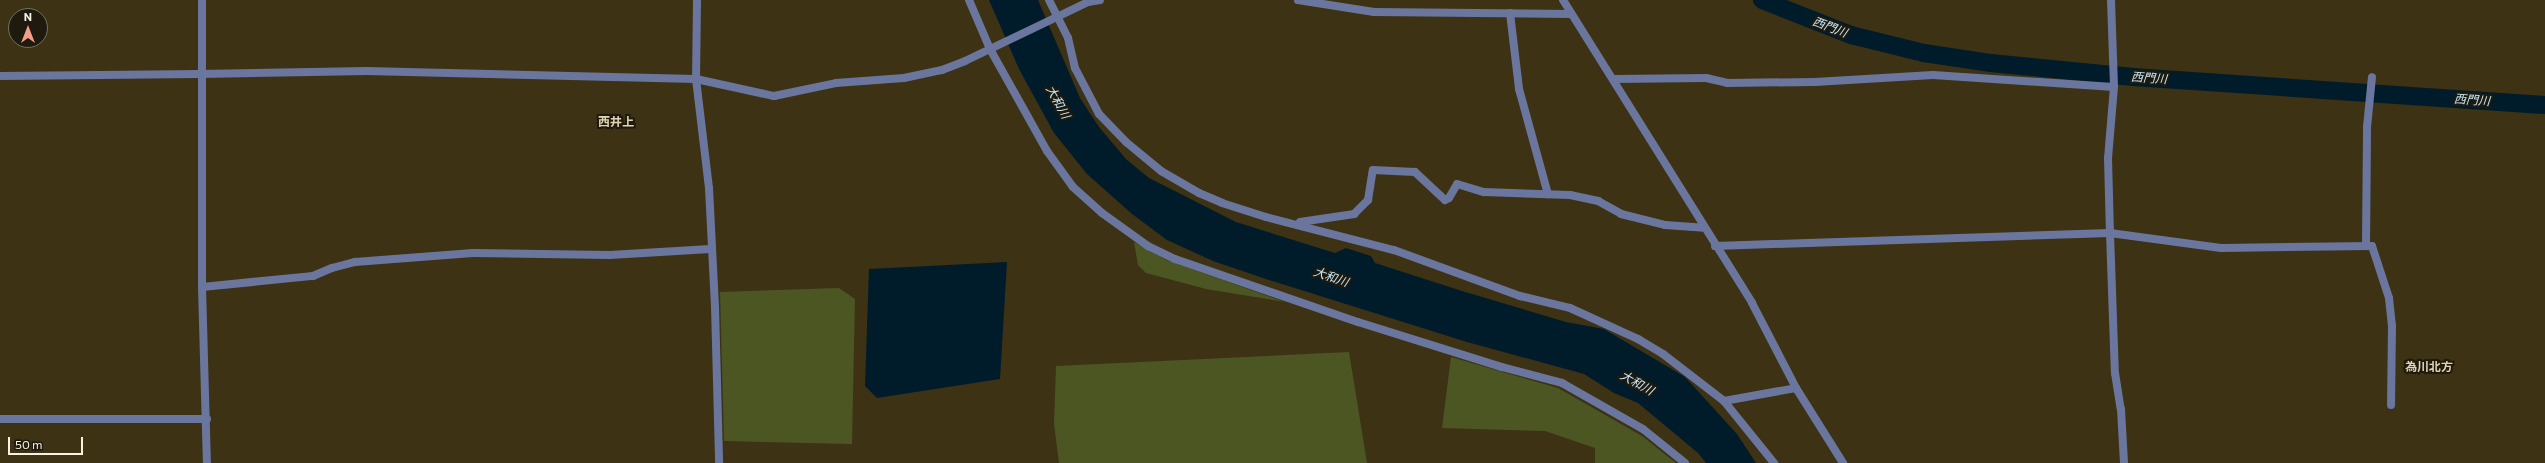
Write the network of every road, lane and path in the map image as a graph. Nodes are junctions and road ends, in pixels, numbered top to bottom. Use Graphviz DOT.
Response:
graph roads {
  1 [pos="202,0"];
  2 [pos="697,0"];
  3 [pos="969,0"];
  4 [pos="1049,0"];
  5 [pos="1100,0"];
  6 [pos="1298,0"];
  7 [pos="1563,0"];
  8 [pos="2111,0"];
  9 [pos="1510,14"];
  10 [pos="1571,14"];
  11 [pos="1055,19"];
  12 [pos="992,48"];
  13 [pos="200,74"];
  14 [pos="0,76"];
  15 [pos="696,78"];
  16 [pos="2372,78"];
  17 [pos="1613,79"];
  18 [pos="2114,84"];
  19 [pos="1548,194"];
  20 [pos="1293,223"];
  21 [pos="1704,228"];
  22 [pos="2110,233"];
  23 [pos="1715,246"];
  24 [pos="2366,246"];
  25 [pos="710,249"];
  26 [pos="202,287"];
  27 [pos="1796,388"];
  28 [pos="1724,401"];
  29 [pos="2391,405"];
  30 [pos="0,418"];
  31 [pos="207,420"];
  32 [pos="208,463"];
  33 [pos="719,463"];
  34 [pos="1685,463"];
  35 [pos="1774,463"];
  36 [pos="1843,463"];
  37 [pos="2124,463"];
  1 -- 13 [label="street"];
  2 -- 15 [label="street"];
  3 -- 12 [label="street"];
  4 -- 11 [label="street"];
  5 -- 11 [label="street"];
  6 -- 9 [label="street"];
  7 -- 10 [label="street"];
  8 -- 18 [label="street"];
  9 -- 10 [label="street"];
  9 -- 19 [label="street"];
  10 -- 17 [label="street"];
  11 -- 12 [label="street"];
  11 -- 20 [label="street"];
  12 -- 15 [label="street"];
  12 -- 34 [label="street"];
  13 -- 14 [label="street"];
  13 -- 15 [label="street"];
  13 -- 26 [label="street"];
  15 -- 25 [label="street"];
  16 -- 24 [label="street"];
  17 -- 18 [label="street"];
  17 -- 21 [label="street"];
  18 -- 22 [label="street"];
  19 -- 20 [label="street"];
  19 -- 21 [label="street"];
  20 -- 28 [label="street"];
  21 -- 23 [label="street"];
  22 -- 23 [label="street"];
  22 -- 24 [label="street"];
  22 -- 37 [label="street"];
  23 -- 27 [label="street"];
  24 -- 29 [label="street"];
  25 -- 26 [label="street"];
  25 -- 33 [label="street"];
  26 -- 31 [label="street"];
  27 -- 28 [label="street"];
  27 -- 36 [label="street"];
  28 -- 35 [label="street"];
  30 -- 31 [label="street"];
  31 -- 32 [label="street"];
}
